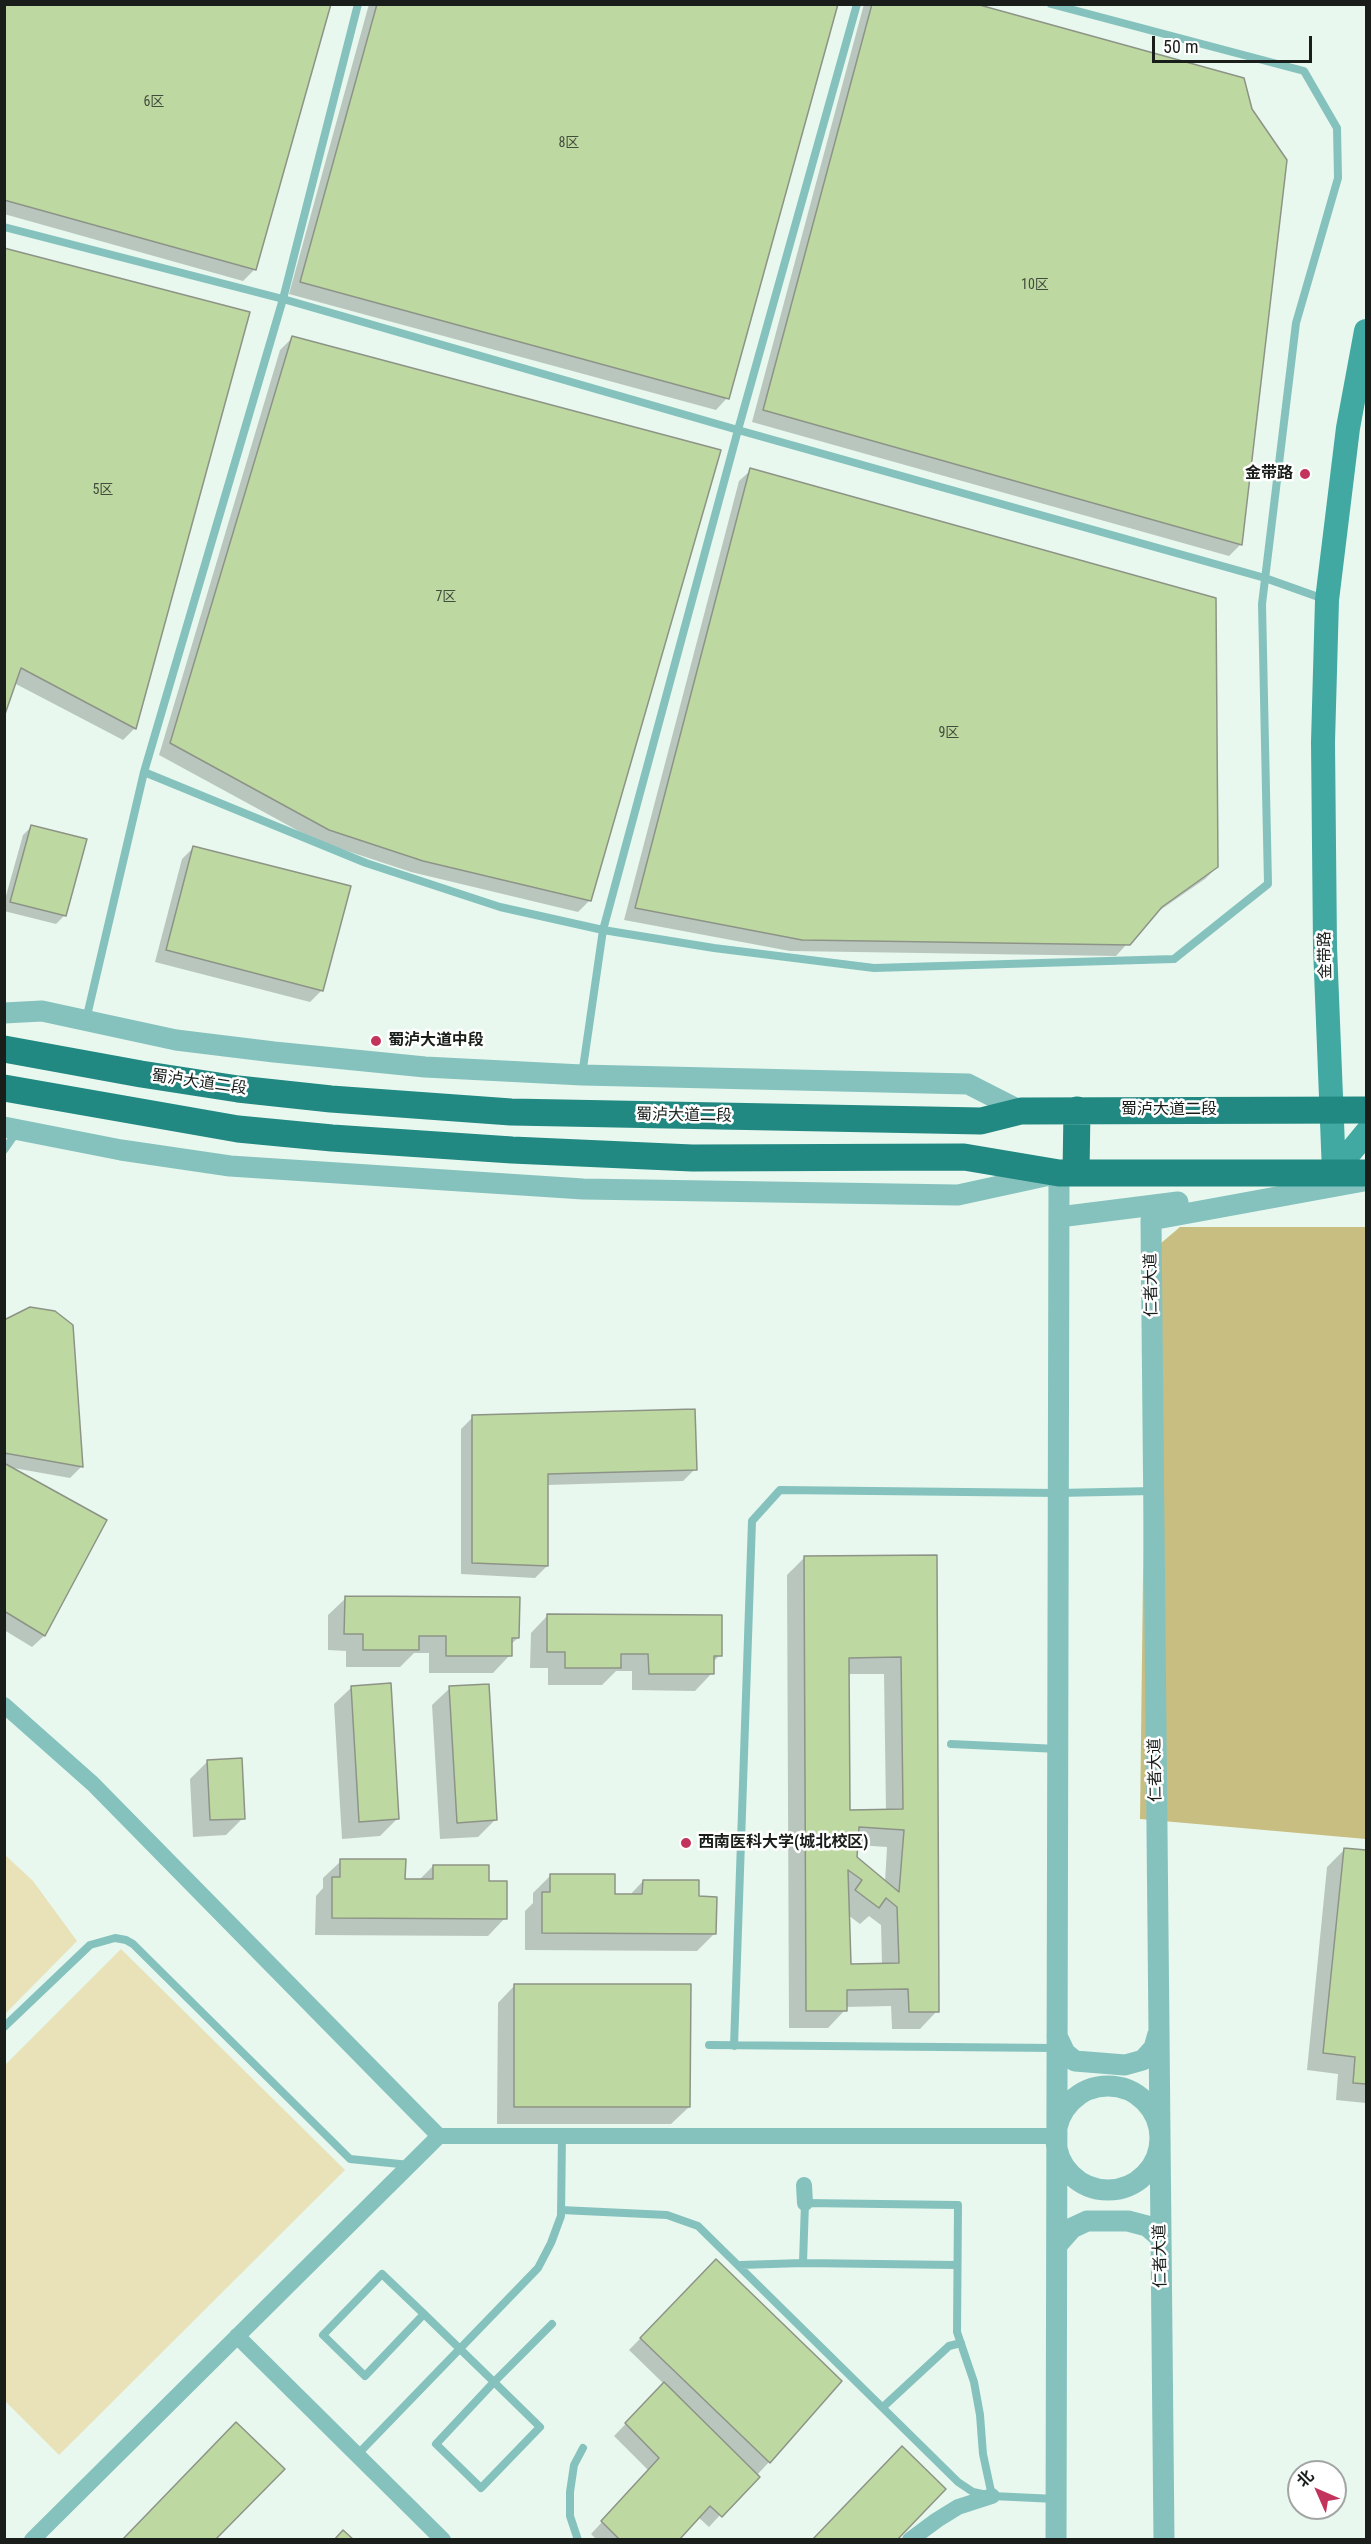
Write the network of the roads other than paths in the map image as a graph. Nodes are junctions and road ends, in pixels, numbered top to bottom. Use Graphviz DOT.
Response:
graph roads {
  1 [pos="358,4"];
  2 [pos="857,4"];
  3 [pos="1051,4"];
  4 [pos="4,227"];
  5 [pos="283,298"];
  6 [pos="1366,331"];
  7 [pos="738,430"];
  8 [pos="1265,578"];
  9 [pos="1327,600"];
  10 [pos="144,772"];
  11 [pos="603,930"];
  12 [pos="4,1014"];
  13 [pos="86,1020"];
  14 [pos="4,1049"];
  15 [pos="582,1075"];
  16 [pos="4,1088"];
  17 [pos="1331,1109"];
  18 [pos="1077,1110"];
  19 [pos="1366,1110"];
  20 [pos="1021,1111"];
  21 [pos="11,1128"];
  22 [pos="1366,1133"];
  23 [pos="4,1150"];
  24 [pos="1334,1172"];
  25 [pos="1068,1173"];
  26 [pos="1366,1173"];
  27 [pos="1366,1180"];
  28 [pos="1059,1217"];
  29 [pos="1154,1491"];
  30 [pos="1058,1493"];
  31 [pos="4,1705"];
  32 [pos="951,1744"];
  33 [pos="1058,1749"];
  34 [pos="4,2027"];
  35 [pos="1159,2031"];
  36 [pos="1057,2042"];
  37 [pos="709,2045"];
  38 [pos="734,2046"];
  39 [pos="562,2135"];
  40 [pos="439,2136"];
  41 [pos="1057,2136"];
  42 [pos="1160,2143"];
  43 [pos="410,2165"];
  44 [pos="804,2185"];
  45 [pos="805,2203"];
  46 [pos="561,2210"];
  47 [pos="1161,2238"];
  48 [pos="1057,2245"];
  49 [pos="803,2263"];
  50 [pos="740,2265"];
  51 [pos="956,2265"];
  52 [pos="424,2314"];
  53 [pos="552,2324"];
  54 [pos="237,2336"];
  55 [pos="961,2343"];
  56 [pos="460,2349"];
  57 [pos="494,2382"];
  58 [pos="883,2407"];
  59 [pos="583,2448"];
  60 [pos="357,2455"];
  61 [pos="992,2496"];
  62 [pos="1056,2499"];
  63 [pos="32,2540"];
  64 [pos="443,2540"];
  65 [pos="578,2540"];
  66 [pos="910,2540"];
  67 [pos="1056,2540"];
  68 [pos="1164,2540"];
  1 -- 5 [label="lane"];
  2 -- 7 [label="lane"];
  3 -- 8 [label="lane"];
  4 -- 5 [label="lane"];
  5 -- 7 [label="lane"];
  5 -- 10 [label="lane"];
  6 -- 9 [label="main road, 金带路"];
  7 -- 8 [label="lane"];
  7 -- 11 [label="lane"];
  8 -- 9 [label="lane"];
  8 -- 11 [label="lane"];
  9 -- 17 [label="main road, 金带路"];
  10 -- 11 [label="lane"];
  10 -- 13 [label="lane"];
  11 -- 15 [label="lane"];
  12 -- 13 [label="street"];
  13 -- 15 [label="street"];
  14 -- 20 [label="highway, 蜀泸大道二段"];
  15 -- 20 [label="street"];
  16 -- 25 [label="highway"];
  17 -- 18 [label="highway, 蜀泸大道二段"];
  17 -- 19 [label="highway, 蜀泸大道二段"];
  17 -- 24 [label="main road, 金带路"];
  18 -- 20 [label="highway, 蜀泸大道二段"];
  18 -- 25 [label="highway"];
  21 -- 23 [label="lane"];
  21 -- 25 [label="street"];
  22 -- 24 [label="main road"];
  24 -- 25 [label="highway"];
  24 -- 26 [label="highway"];
  25 -- 28 [label="street"];
  27 -- 28 [label="street, 仁者大道"];
  27 -- 29 [label="street, 仁者大道"];
  28 -- 30 [label="street"];
  29 -- 30 [label="lane"];
  29 -- 35 [label="street, 仁者大道"];
  30 -- 33 [label="street"];
  30 -- 38 [label="lane"];
  31 -- 40 [label="street"];
  32 -- 33 [label="lane"];
  33 -- 36 [label="street"];
  34 -- 43 [label="lane"];
  35 -- 36 [label="street"];
  35 -- 42 [label="street, 仁者大道"];
  36 -- 38 [label="lane"];
  36 -- 41 [label="street"];
  37 -- 38 [label="lane"];
  39 -- 40 [label="street"];
  39 -- 41 [label="street"];
  39 -- 46 [label="lane"];
  40 -- 43 [label="street"];
  41 -- 42 [label="street"];
  41 -- 42 [label="street"];
  41 -- 48 [label="street"];
  42 -- 47 [label="street, 仁者大道"];
  43 -- 54 [label="street"];
  44 -- 45 [label="street"];
  45 -- 49 [label="lane"];
  45 -- 51 [label="lane"];
  46 -- 50 [label="lane"];
  46 -- 56 [label="lane"];
  47 -- 48 [label="street"];
  47 -- 68 [label="street, 仁者大道"];
  48 -- 62 [label="street"];
  49 -- 50 [label="lane"];
  49 -- 51 [label="lane"];
  50 -- 58 [label="lane"];
  51 -- 55 [label="lane"];
  52 -- 52 [label="lane"];
  52 -- 56 [label="lane"];
  53 -- 57 [label="lane"];
  54 -- 60 [label="street"];
  54 -- 63 [label="street"];
  55 -- 58 [label="lane"];
  55 -- 61 [label="lane"];
  56 -- 57 [label="lane"];
  56 -- 60 [label="lane"];
  57 -- 57 [label="lane"];
  58 -- 61 [label="lane"];
  59 -- 65 [label="lane"];
  60 -- 64 [label="street"];
  61 -- 62 [label="lane"];
  61 -- 66 [label="street"];
  62 -- 67 [label="street"];
}
